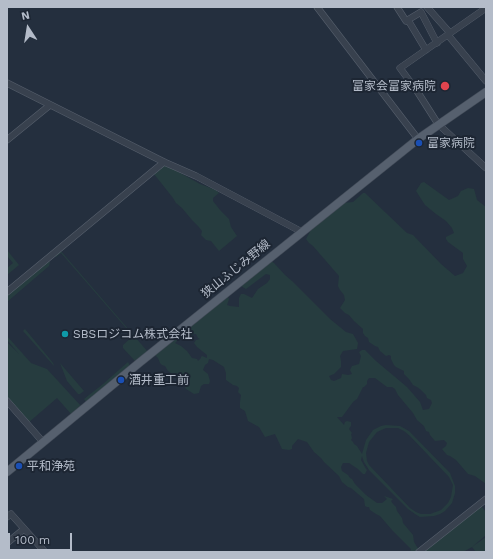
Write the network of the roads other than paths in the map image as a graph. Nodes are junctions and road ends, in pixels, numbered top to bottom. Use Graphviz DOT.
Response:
graph roads {
  1 [pos="317,7"];
  2 [pos="397,7"];
  3 [pos="427,7"];
  4 [pos="486,8"];
  5 [pos="421,12"];
  6 [pos="408,20"];
  7 [pos="449,34"];
  8 [pos="437,43"];
  9 [pos="426,50"];
  10 [pos="486,81"];
  11 [pos="7,83"];
  12 [pos="486,92"];
  13 [pos="50,105"];
  14 [pos="438,124"];
  15 [pos="418,139"];
  16 [pos="7,140"];
  17 [pos="164,162"];
  18 [pos="486,168"];
  19 [pos="302,232"];
  20 [pos="7,292"];
  21 [pos="7,401"];
  22 [pos="43,442"];
  23 [pos="7,472"];
  24 [pos="486,499"];
  25 [pos="7,517"];
  26 [pos="24,528"];
  27 [pos="7,543"];
  28 [pos="45,552"];
  29 [pos="419,552"];
  1 -- 15 [label="street"];
  2 -- 6 [label="street"];
  3 -- 5 [label="street"];
  3 -- 7 [label="street"];
  4 -- 7 [label="street"];
  5 -- 6 [label="street"];
  5 -- 8 [label="street"];
  6 -- 9 [label="street"];
  7 -- 8 [label="street"];
  7 -- 10 [label="street"];
  8 -- 9 [label="street"];
  9 -- 14 [label="street"];
  11 -- 13 [label="street"];
  12 -- 14 [label="main road, 狭山ふじみ野線"];
  13 -- 16 [label="street"];
  13 -- 17 [label="street"];
  14 -- 15 [label="main road, 狭山ふじみ野線"];
  14 -- 18 [label="street"];
  15 -- 19 [label="main road, 狭山ふじみ野線"];
  17 -- 19 [label="street"];
  17 -- 20 [label="street"];
  19 -- 22 [label="main road, 狭山ふじみ野線"];
  21 -- 22 [label="street"];
  22 -- 23 [label="main road, 狭山ふじみ野線"];
  24 -- 29 [label="street"];
  25 -- 26 [label="street"];
  26 -- 27 [label="street"];
  26 -- 28 [label="street"];
}
